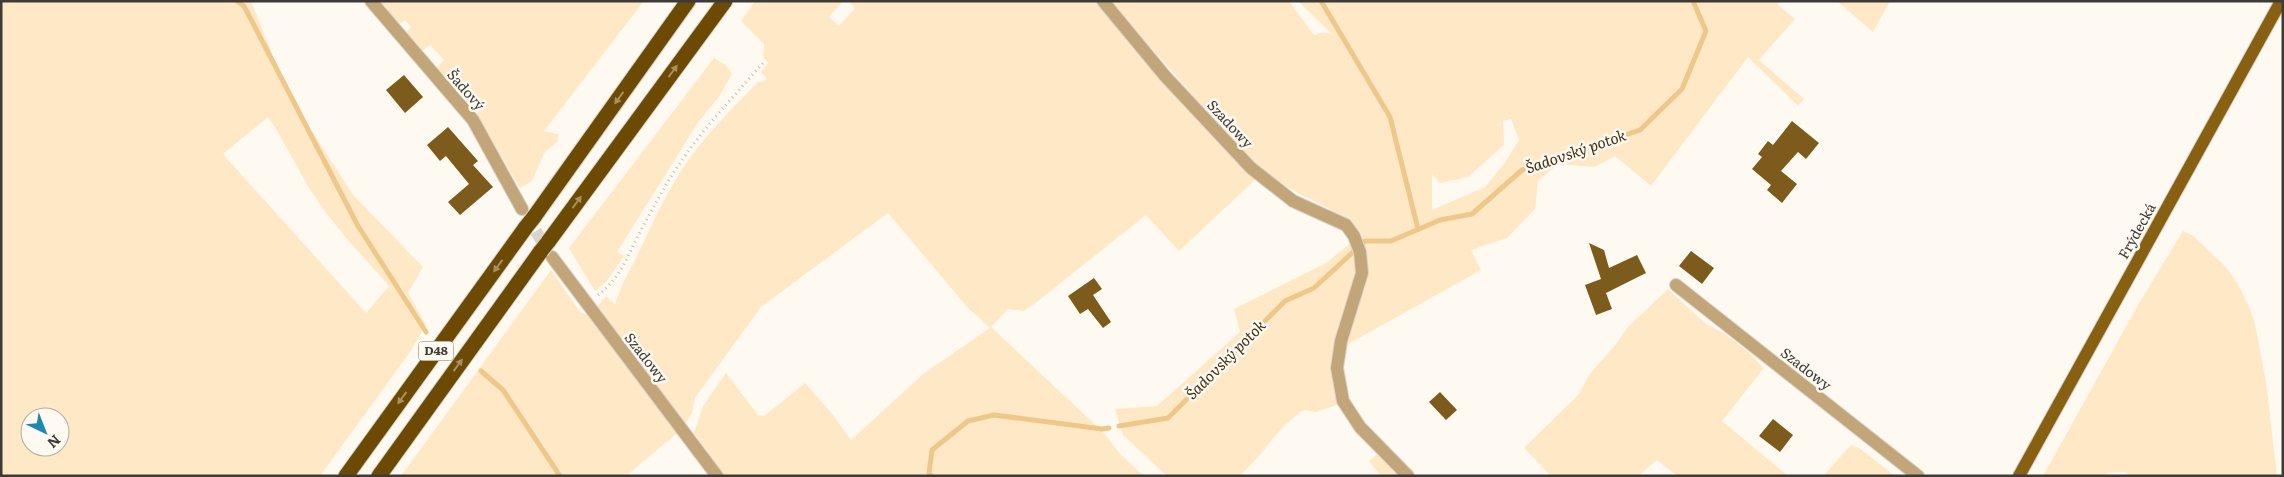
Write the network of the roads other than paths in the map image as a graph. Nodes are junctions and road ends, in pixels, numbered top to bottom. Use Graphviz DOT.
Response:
graph roads {
  1 [pos="371,1"];
  2 [pos="688,1"];
  3 [pos="725,1"];
  4 [pos="1103,1"];
  5 [pos="2281,1"];
  6 [pos="527,218"];
  7 [pos="547,250"];
  8 [pos="1676,285"];
  9 [pos="346,476"];
  10 [pos="379,476"];
  11 [pos="717,476"];
  12 [pos="1408,476"];
  13 [pos="1918,476"];
  14 [pos="2019,476"];
  1 -- 6 [label="street, Šadový"];
  2 -- 6 [label="highway, D48, one-way"];
  7 -- 3 [label="highway, D48, one-way"];
  4 -- 12 [label="street, Szadowy"];
  5 -- 14 [label="main road, Frýdecká"];
  6 -- 9 [label="highway, D48, one-way"];
  10 -- 7 [label="highway, D48, one-way"];
  7 -- 11 [label="street, Szadowy"];
  8 -- 13 [label="street, Szadowy"];
}
